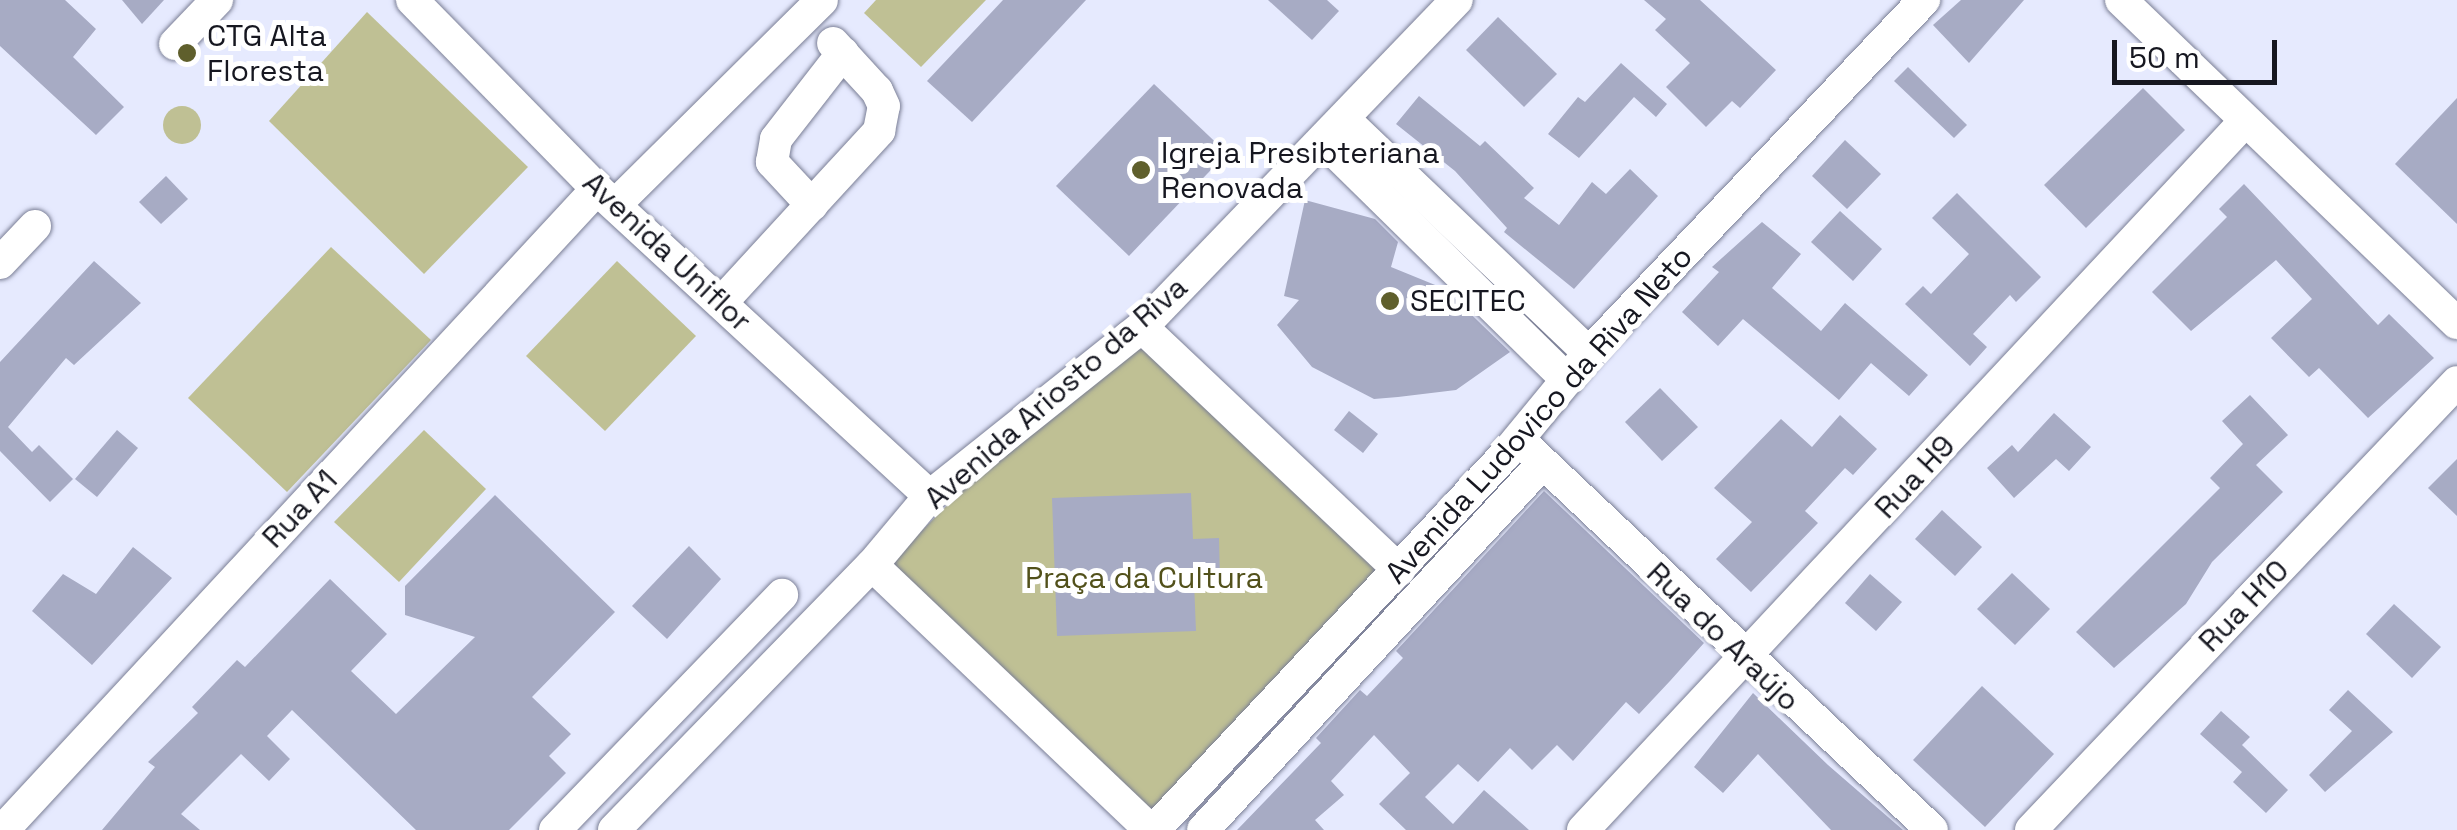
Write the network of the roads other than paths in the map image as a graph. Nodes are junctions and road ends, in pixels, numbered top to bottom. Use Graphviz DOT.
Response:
graph roads {
  1 [pos="217,0"];
  2 [pos="412,0"];
  3 [pos="823,0"];
  4 [pos="1457,0"];
  5 [pos="1924,0"];
  6 [pos="2121,0"];
  7 [pos="785,36"];
  8 [pos="175,44"];
  9 [pos="838,48"];
  10 [pos="2245,121"];
  11 [pos="1334,130"];
  12 [pos="606,197"];
  13 [pos="812,205"];
  14 [pos="35,226"];
  15 [pos="1443,236"];
  16 [pos="0,263"];
  17 [pos="721,303"];
  18 [pos="2457,322"];
  19 [pos="1142,328"];
  20 [pos="1590,353"];
  21 [pos="1567,380"];
  22 [pos="2457,382"];
  23 [pos="1519,440"];
  24 [pos="1543,463"];
  25 [pos="930,496"];
  26 [pos="872,564"];
  27 [pos="1399,570"];
  28 [pos="782,595"];
  29 [pos="1745,660"];
  30 [pos="3,830"];
  31 [pos="555,830"];
  32 [pos="614,830"];
  33 [pos="1152,830"];
  34 [pos="1203,830"];
  35 [pos="1583,830"];
  36 [pos="1932,830"];
  37 [pos="2030,830"];
  1 -- 8 [label="street"];
  2 -- 12 [label="street, Avenida Uniflor"];
  3 -- 7 [label="street, Rua A1"];
  3 -- 9 [label="street"];
  4 -- 11 [label="street, Avenida Ariosto da Riva"];
  5 -- 20 [label="street, Avenida Ludovico da Riva Neto"];
  6 -- 10 [label="street"];
  7 -- 9 [label="street"];
  7 -- 12 [label="street, Rua A1"];
  9 -- 13 [label="street"];
  9 -- 13 [label="street"];
  10 -- 18 [label="street"];
  10 -- 29 [label="street, Rua H9"];
  11 -- 15 [label="street"];
  11 -- 19 [label="street, Avenida Ariosto da Riva"];
  12 -- 17 [label="street, Avenida Uniflor"];
  12 -- 30 [label="street, Rua A1"];
  13 -- 17 [label="street"];
  14 -- 16 [label="street"];
  15 -- 20 [label="street"];
  15 -- 21 [label="street"];
  17 -- 25 [label="street, Avenida Uniflor"];
  19 -- 25 [label="street, Avenida Ariosto da Riva"];
  19 -- 27 [label="street"];
  20 -- 21 [label="street, Avenida Ludovico da Riva Neto"];
  21 -- 23 [label="street, Avenida Ludovico da Riva Neto"];
  22 -- 37 [label="street, Rua H10"];
  23 -- 24 [label="street, Rua do Araújo"];
  23 -- 27 [label="street, Avenida Ludovico da Riva Neto"];
  24 -- 29 [label="street, Rua do Araújo"];
  24 -- 34 [label="street"];
  25 -- 26 [label="street, Avenida Ariosto da Riva"];
  26 -- 32 [label="street, Avenida Ariosto da Riva"];
  26 -- 33 [label="street"];
  27 -- 33 [label="street, Avenida Ludovico da Riva Neto"];
  28 -- 31 [label="street"];
  29 -- 35 [label="street, Rua H9"];
  29 -- 36 [label="street, Rua do Araújo"];
}
